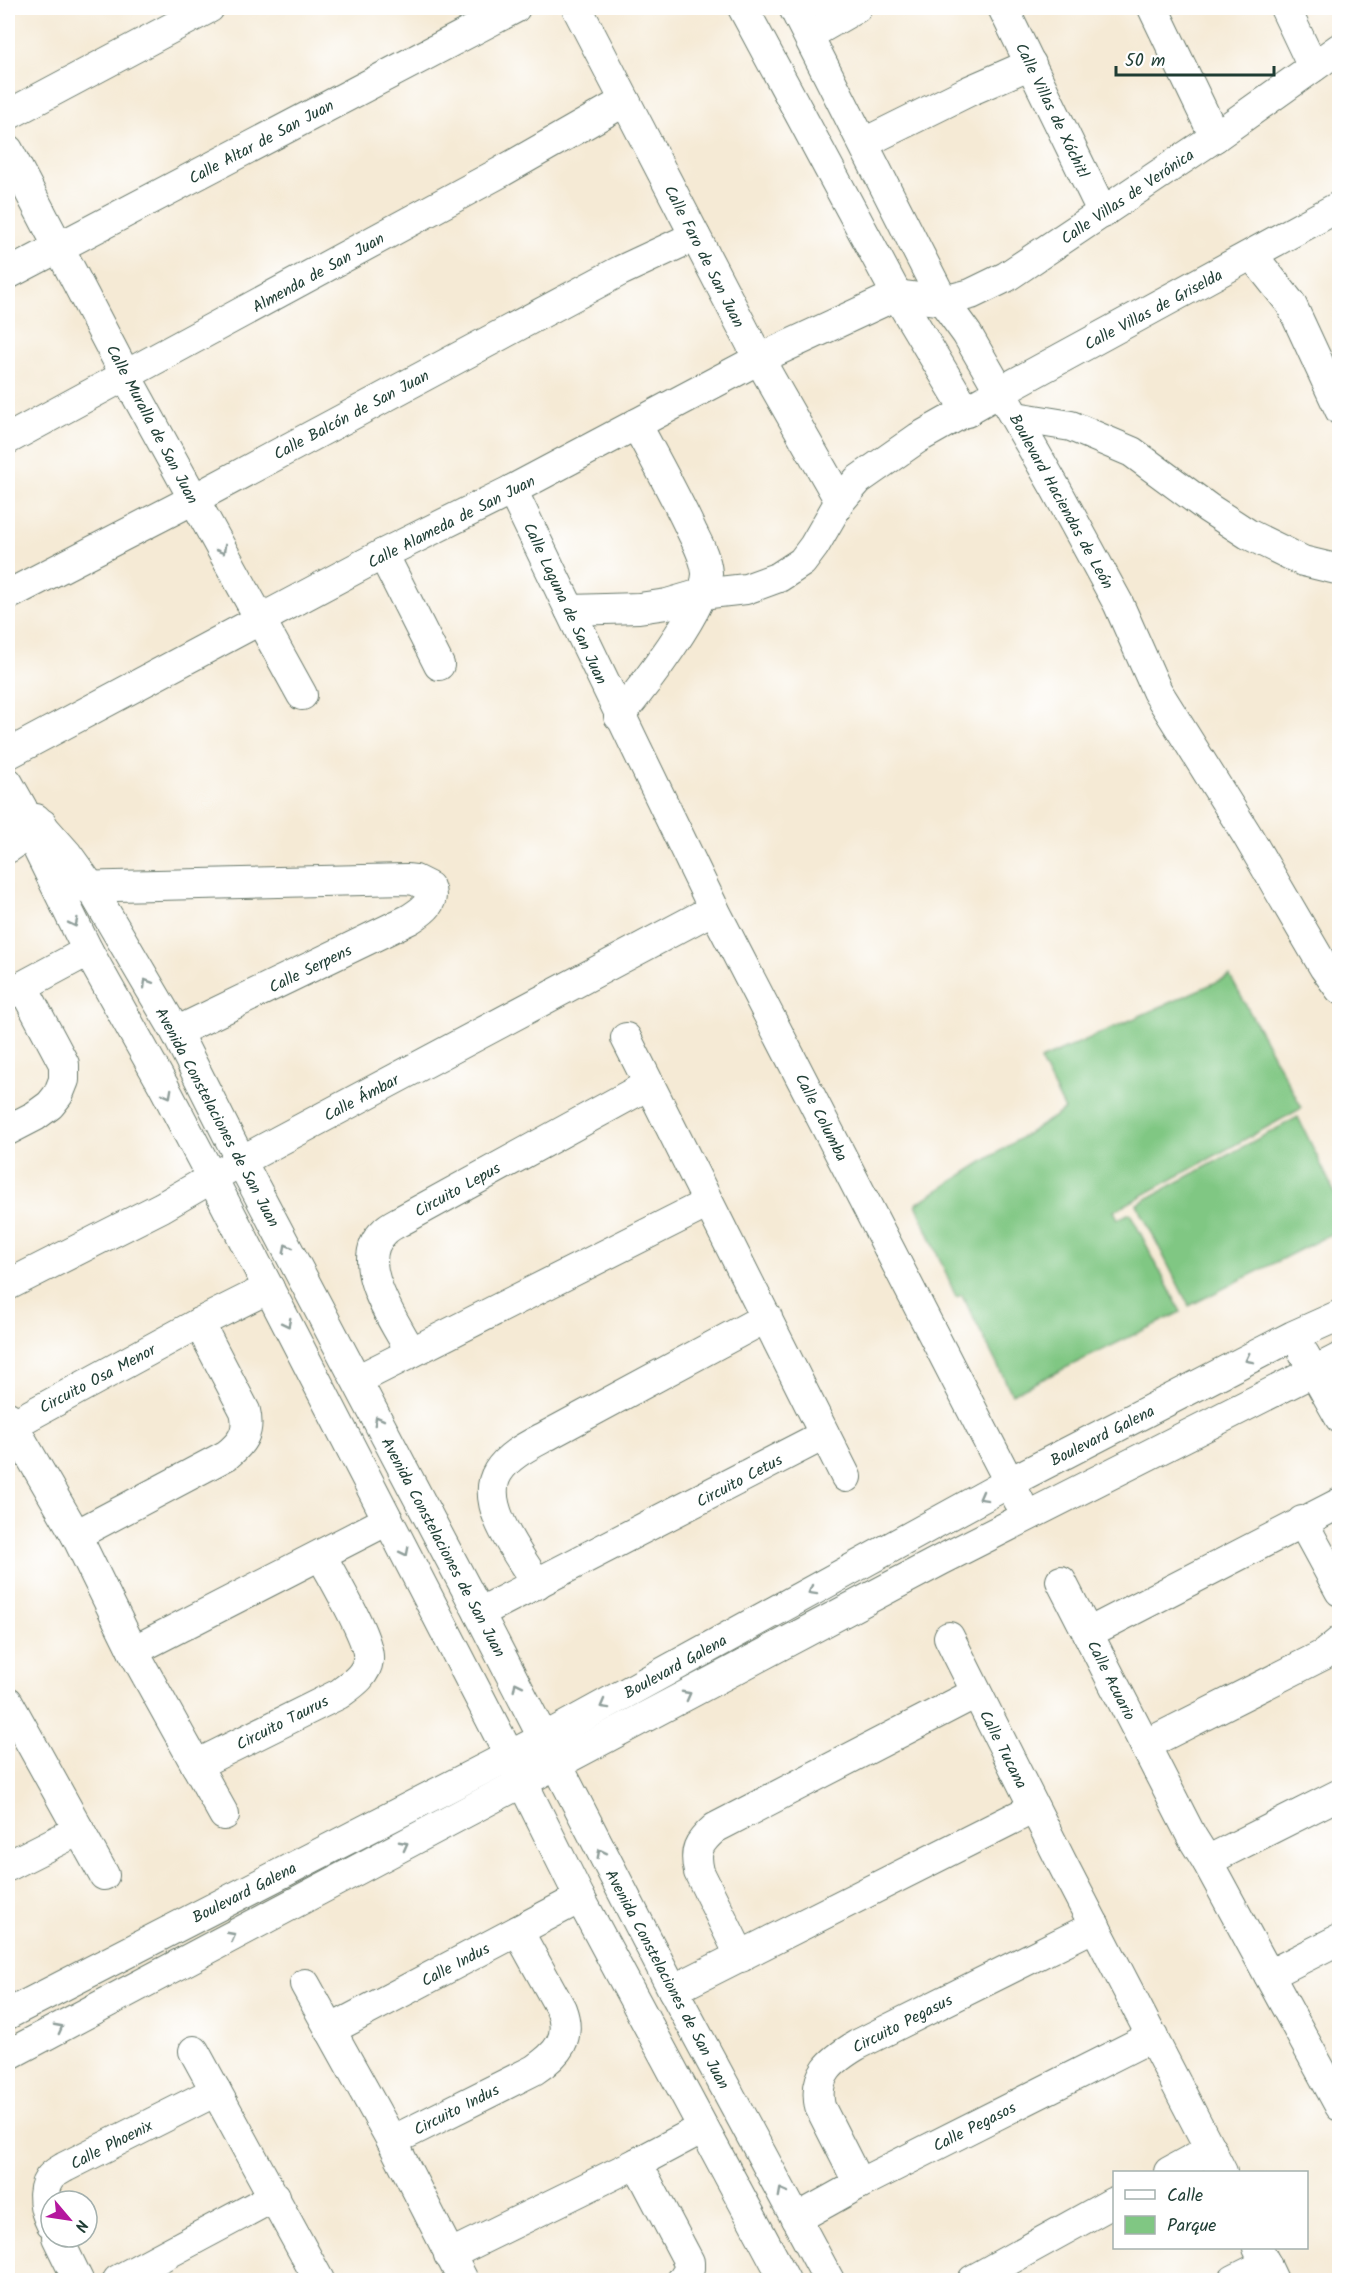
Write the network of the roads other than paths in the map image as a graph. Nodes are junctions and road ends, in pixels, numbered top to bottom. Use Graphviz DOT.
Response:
graph roads {
  1 [pos="209,8"];
  2 [pos="515,8"];
  3 [pos="577,8"];
  4 [pos="743,8"];
  5 [pos="794,8"];
  6 [pos="856,8"];
  7 [pos="1003,8"];
  8 [pos="1153,8"];
  9 [pos="1285,8"];
  10 [pos="809,35"];
  11 [pos="1340,48"];
  12 [pos="1031,63"];
  13 [pos="1313,67"];
  14 [pos="625,101"];
  15 [pos="8,115"];
  16 [pos="1215,137"];
  17 [pos="864,143"];
  18 [pos="8,150"];
  19 [pos="1340,206"];
  20 [pos="1103,213"];
  21 [pos="695,236"];
  22 [pos="60,248"];
  23 [pos="1252,255"];
  24 [pos="8,274"];
  25 [pos="897,295"];
  26 [pos="943,301"];
  27 [pos="759,359"];
  28 [pos="126,376"];
  29 [pos="1001,391"];
  30 [pos="1340,410"];
  31 [pos="967,412"];
  32 [pos="1016,417"];
  33 [pos="636,424"];
  34 [pos="8,439"];
  35 [pos="512,490"];
  36 [pos="194,499"];
  37 [pos="840,501"];
  38 [pos="383,554"];
  39 [pos="1340,570"];
  40 [pos="701,594"];
  41 [pos="8,595"];
  42 [pos="570,610"];
  43 [pos="261,620"];
  44 [pos="439,664"];
  45 [pos="302,695"];
  46 [pos="619,716"];
  47 [pos="8,754"];
  48 [pos="22,819"];
  49 [pos="90,886"];
  50 [pos="57,887"];
  51 [pos="714,909"];
  52 [pos="88,951"];
  53 [pos="1340,989"];
  54 [pos="15,990"];
  55 [pos="176,1032"];
  56 [pos="626,1038"];
  57 [pos="648,1085"];
  58 [pos="8,1130"];
  59 [pos="241,1161"];
  60 [pos="212,1178"];
  61 [pos="708,1203"];
  62 [pos="8,1284"];
  63 [pos="269,1288"];
  64 [pos="1340,1314"];
  65 [pos="767,1317"];
  66 [pos="199,1323"];
  67 [pos="1293,1336"];
  68 [pos="411,1352"];
  69 [pos="1327,1364"];
  70 [pos="357,1380"];
  71 [pos="1340,1418"];
  72 [pos="10,1421"];
  73 [pos="824,1435"];
  74 [pos="846,1477"];
  75 [pos="1010,1482"];
  76 [pos="1340,1503"];
  77 [pos="1027,1517"];
  78 [pos="388,1520"];
  79 [pos="1302,1521"];
  80 [pos="76,1535"];
  81 [pos="321,1555"];
  82 [pos="1061,1581"];
  83 [pos="537,1584"];
  84 [pos="1340,1591"];
  85 [pos="479,1613"];
  86 [pos="1088,1633"];
  87 [pos="949,1637"];
  88 [pos="1340,1641"];
  89 [pos="133,1651"];
  90 [pos="976,1693"];
  91 [pos="10,1712"];
  92 [pos="1144,1745"];
  93 [pos="550,1751"];
  94 [pos="510,1755"];
  95 [pos="196,1765"];
  96 [pos="523,1782"];
  97 [pos="1340,1794"];
  98 [pos="1034,1808"];
  99 [pos="224,1815"];
  100 [pos="79,1830"];
  101 [pos="1208,1861"];
  102 [pos="8,1866"];
  103 [pos="104,1875"];
  104 [pos="580,1898"];
  105 [pos="1095,1926"];
  106 [pos="518,1931"];
  107 [pos="1340,1940"];
  108 [pos="741,1957"];
  109 [pos="1269,1975"];
  110 [pos="305,1984"];
  111 [pos="673,1990"];
  112 [pos="8,2014"];
  113 [pos="330,2030"];
  114 [pos="1153,2036"];
  115 [pos="194,2051"];
  116 [pos="8,2055"];
  117 [pos="216,2091"];
  118 [pos="1337,2096"];
  119 [pos="703,2128"];
  120 [pos="392,2141"];
  121 [pos="1216,2161"];
  122 [pos="637,2163"];
  123 [pos="1173,2171"];
  124 [pos="859,2184"];
  125 [pos="46,2189"];
  126 [pos="275,2196"];
  127 [pos="1113,2203"];
  128 [pos="796,2219"];
  129 [pos="63,2249"];
  130 [pos="1266,2264"];
  131 [pos="456,2268"];
  132 [pos="78,2280"];
  133 [pos="118,2280"];
  134 [pos="319,2280"];
  135 [pos="682,2280"];
  136 [pos="785,2280"];
  137 [pos="829,2280"];
  138 [pos="973,2280"];
  139 [pos="1234,2280"];
  1 -- 15 [label="street"];
  2 -- 22 [label="street, Calle Altar de San Juan"];
  3 -- 14 [label="street, Calle Faro de San Juan"];
  4 -- 25 [label="street"];
  5 -- 10 [label="street, Boulevard Haciendas de León"];
  6 -- 10 [label="street"];
  7 -- 12 [label="street, Calle Villas de Xóchitl"];
  8 -- 16 [label="street"];
  9 -- 13 [label="street"];
  10 -- 17 [label="street, Boulevard Haciendas de León"];
  11 -- 13 [label="street, Calle Villas de Verónica"];
  12 -- 17 [label="street"];
  12 -- 20 [label="street, Calle Villas de Xóchitl"];
  13 -- 16 [label="street, Calle Villas de Verónica"];
  14 -- 21 [label="street, Calle Faro de San Juan"];
  14 -- 28 [label="street, Almenda de San Juan"];
  16 -- 20 [label="street, Calle Villas de Verónica"];
  17 -- 26 [label="street, Boulevard Haciendas de León"];
  18 -- 22 [label="street, Calle Muralla de San Juan"];
  19 -- 23 [label="street, Calle Villas de Griselda"];
  20 -- 26 [label="street, Calle Villas de Verónica"];
  21 -- 27 [label="street, Calle Faro de San Juan"];
  21 -- 36 [label="street, Calle Balcón de San Juan"];
  22 -- 24 [label="street, Calle Altar de San Juan"];
  22 -- 28 [label="street, Calle Muralla de San Juan"];
  23 -- 29 [label="street, Calle Villas de Griselda"];
  23 -- 30 [label="street"];
  25 -- 26 [label="street, Calle Villas de Verónica"];
  25 -- 27 [label="street, Calle Alameda de San Juan"];
  25 -- 31 [label="street"];
  26 -- 29 [label="street, Boulevard Haciendas de León"];
  27 -- 33 [label="street, Calle Alameda de San Juan"];
  27 -- 37 [label="street, Calle Faro de San Juan"];
  28 -- 34 [label="street, Almenda de San Juan"];
  28 -- 36 [label="street, Calle Muralla de San Juan"];
  29 -- 31 [label="street, Calle Villas de Griselda"];
  29 -- 32 [label="street, Boulevard Haciendas de León"];
  31 -- 37 [label="street, Calle Villas de Griselda"];
  32 -- 39 [label="street"];
  32 -- 53 [label="street, Boulevard Haciendas de León"];
  33 -- 35 [label="street, Calle Alameda de San Juan"];
  33 -- 40 [label="street"];
  35 -- 38 [label="street, Calle Alameda de San Juan"];
  35 -- 42 [label="street, Calle Laguna de San Juan"];
  36 -- 41 [label="street, Calle Balcón de San Juan"];
  36 -- 43 [label="street, Calle Muralla de San Juan, one-way"];
  37 -- 40 [label="street, Calle Villas de Griselda"];
  38 -- 43 [label="street, Calle Alameda de San Juan"];
  38 -- 44 [label="street"];
  40 -- 42 [label="street, Calle Villas de Griselda"];
  40 -- 46 [label="street"];
  42 -- 46 [label="street, Calle Laguna de San Juan"];
  43 -- 45 [label="street, Calle Muralla de San Juan"];
  43 -- 47 [label="street, Calle Alameda de San Juan"];
  46 -- 51 [label="street, Calle Columba"];
  48 -- 49 [label="street, Avenida Constelaciones de San Juan"];
  48 -- 50 [label="street, Avenida Constelaciones de San Juan"];
  49 -- 50 [label="street"];
  55 -- 49 [label="street, Avenida Constelaciones de San Juan, one-way"];
  49 -- 55 [label="street, Calle Serpens"];
  50 -- 52 [label="street, Avenida Constelaciones de San Juan, one-way"];
  51 -- 59 [label="street, Calle Ámbar"];
  51 -- 75 [label="street, Calle Columba"];
  52 -- 54 [label="street"];
  52 -- 60 [label="street, Avenida Constelaciones de San Juan, one-way"];
  54 -- 58 [label="street"];
  55 -- 59 [label="street, Avenida Constelaciones de San Juan"];
  56 -- 57 [label="street"];
  57 -- 61 [label="street"];
  57 -- 68 [label="street, Circuito Lepus"];
  59 -- 60 [label="street, Calle Ámbar"];
  70 -- 59 [label="street, Avenida Constelaciones de San Juan, one-way"];
  60 -- 62 [label="street, Calle Ámbar"];
  60 -- 63 [label="street, Avenida Constelaciones de San Juan"];
  61 -- 65 [label="street"];
  61 -- 68 [label="street"];
  63 -- 66 [label="street, Circuito Osa Menor"];
  63 -- 78 [label="street, Avenida Constelaciones de San Juan, one-way"];
  64 -- 67 [label="street, Boulevard Galena"];
  65 -- 73 [label="street"];
  65 -- 83 [label="street"];
  66 -- 72 [label="street, Circuito Osa Menor"];
  66 -- 80 [label="street"];
  67 -- 69 [label="street"];
  67 -- 75 [label="street, Boulevard Galena, one-way"];
  68 -- 70 [label="street"];
  69 -- 71 [label="street"];
  69 -- 77 [label="street, Boulevard Galena"];
  85 -- 70 [label="street, Avenida Constelaciones de San Juan, one-way"];
  72 -- 80 [label="street, Circuito Osa Menor"];
  73 -- 74 [label="street"];
  73 -- 83 [label="street, Circuito Cetus"];
  75 -- 77 [label="street, Calle Columba"];
  75 -- 93 [label="street, Boulevard Galena, one-way"];
  76 -- 79 [label="street, Calle Acuario"];
  93 -- 77 [label="street, Boulevard Galena, one-way"];
  78 -- 81 [label="street"];
  78 -- 94 [label="street, Avenida Constelaciones de San Juan, one-way"];
  79 -- 84 [label="street"];
  79 -- 86 [label="street, Calle Acuario"];
  80 -- 89 [label="street, Circuito Osa Menor"];
  81 -- 89 [label="street"];
  81 -- 95 [label="street, Circuito Taurus"];
  82 -- 86 [label="street"];
  83 -- 85 [label="street, Circuito Cetus"];
  93 -- 85 [label="street, Avenida Constelaciones de San Juan, one-way"];
  86 -- 92 [label="street, Calle Acuario"];
  87 -- 90 [label="street"];
  88 -- 92 [label="street"];
  89 -- 95 [label="street"];
  90 -- 98 [label="street, Calle Tucana"];
  90 -- 108 [label="street, Calle Tucana"];
  91 -- 100 [label="street"];
  92 -- 101 [label="street, Calle Acuario"];
  93 -- 94 [label="street, Boulevard Galena"];
  93 -- 96 [label="street, Boulevard Galena"];
  111 -- 93 [label="street, Avenida Constelaciones de San Juan, one-way"];
  94 -- 96 [label="street, Avenida Constelaciones de San Juan"];
  94 -- 112 [label="street, Boulevard Galena"];
  95 -- 99 [label="street"];
  96 -- 104 [label="street, Avenida Constelaciones de San Juan"];
  116 -- 96 [label="street, Boulevard Galena, one-way"];
  97 -- 101 [label="street"];
  98 -- 105 [label="street"];
  98 -- 108 [label="street, Calle Tucana"];
  100 -- 102 [label="street"];
  100 -- 103 [label="street"];
  101 -- 109 [label="street, Calle Acuario"];
  104 -- 106 [label="street, Calle Indus"];
  104 -- 119 [label="street, Avenida Constelaciones de San Juan"];
  105 -- 114 [label="street"];
  105 -- 124 [label="street, Circuito Pegasus"];
  106 -- 113 [label="street, Calle Indus"];
  106 -- 120 [label="street, Circuito Indus"];
  107 -- 109 [label="street"];
  108 -- 111 [label="street, Calle Tucana"];
  109 -- 118 [label="street, Calle Acuario"];
  110 -- 113 [label="street"];
  128 -- 111 [label="street, Avenida Constelaciones de San Juan, one-way"];
  113 -- 120 [label="street"];
  114 -- 121 [label="street"];
  114 -- 124 [label="street, Calle Pegasos"];
  115 -- 117 [label="street"];
  117 -- 125 [label="street, Calle Phoenix"];
  117 -- 126 [label="street"];
  119 -- 122 [label="street"];
  119 -- 136 [label="street, Avenida Constelaciones de San Juan"];
  120 -- 131 [label="street"];
  121 -- 123 [label="street"];
  122 -- 131 [label="street"];
  122 -- 135 [label="street"];
  124 -- 128 [label="street, Calle Pegasos"];
  126 -- 133 [label="street"];
  126 -- 134 [label="street"];
  127 -- 138 [label="street"];
  128 -- 137 [label="street, Avenida Constelaciones de San Juan"];
  129 -- 132 [label="street"];
  130 -- 139 [label="street"];
}
